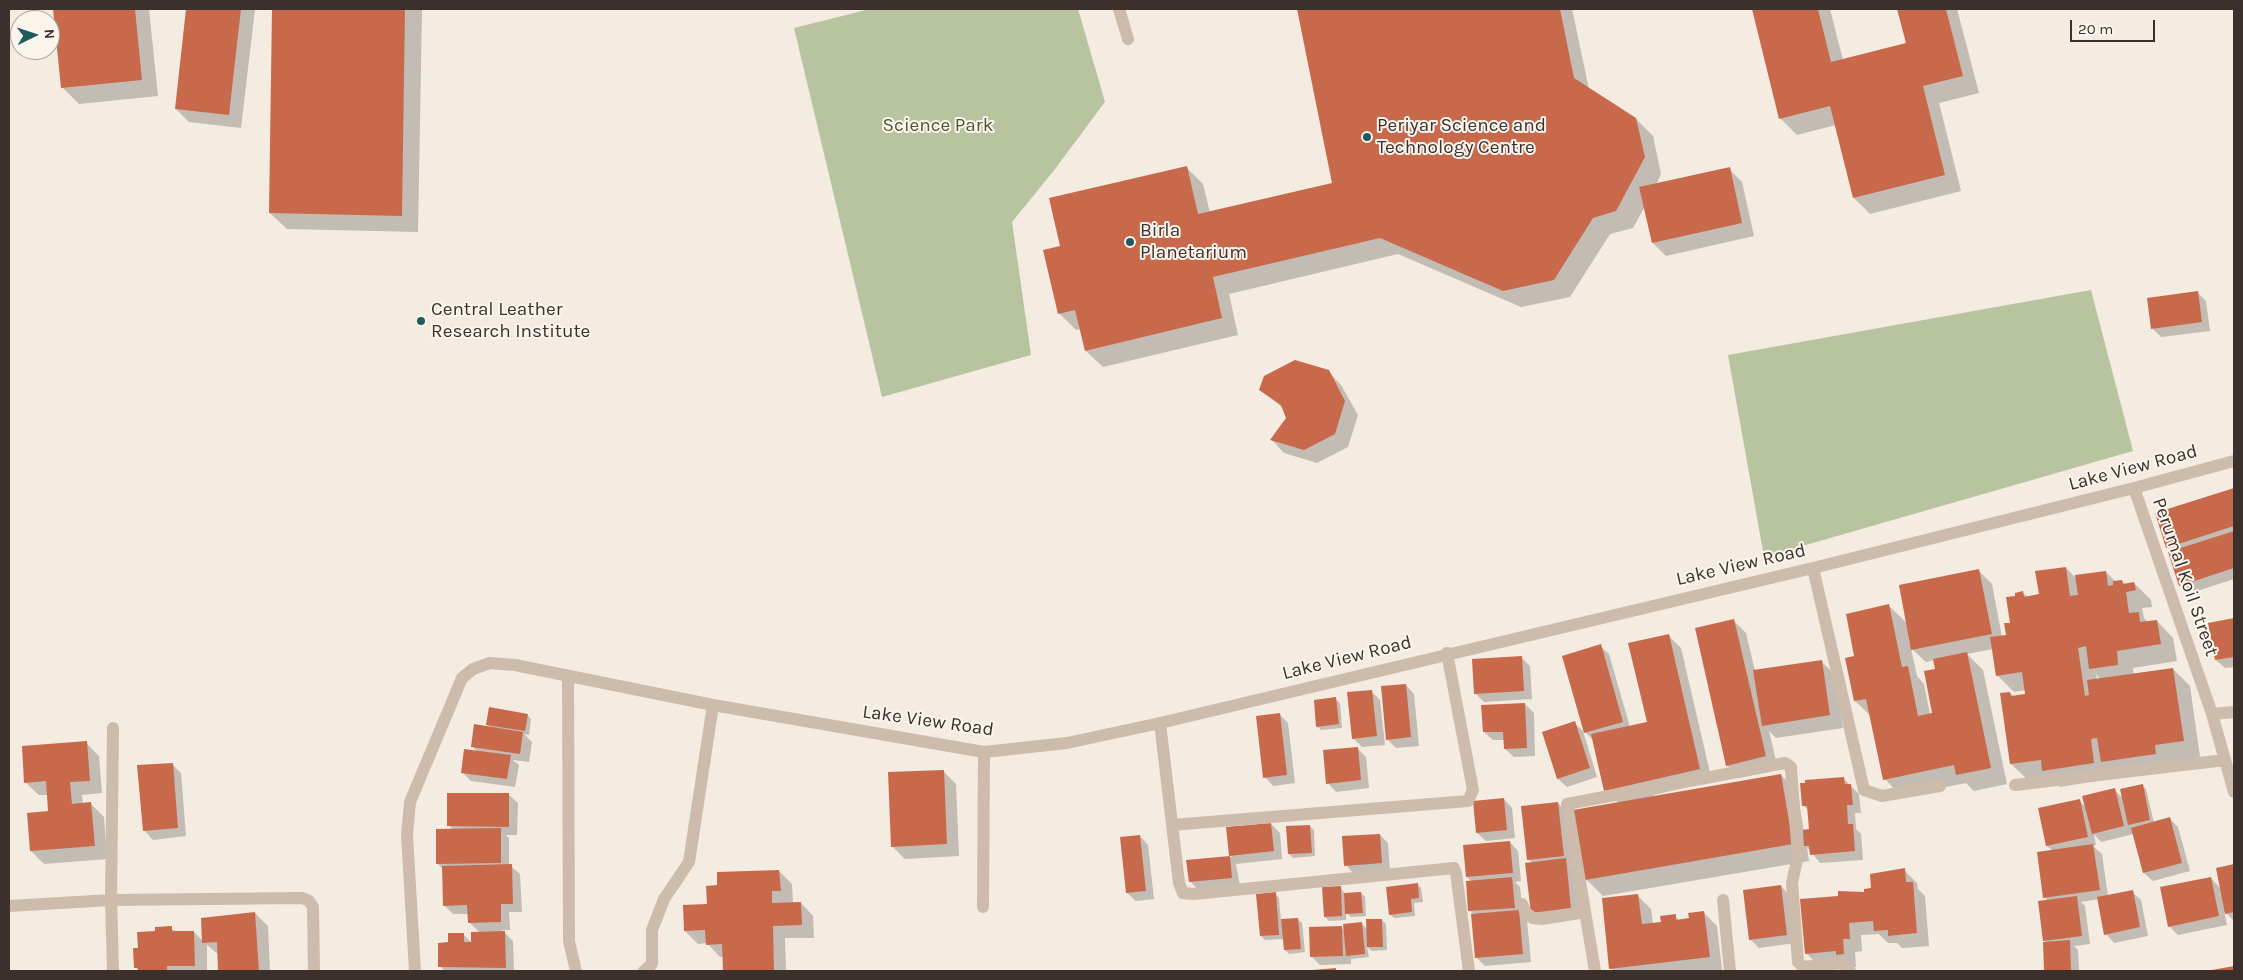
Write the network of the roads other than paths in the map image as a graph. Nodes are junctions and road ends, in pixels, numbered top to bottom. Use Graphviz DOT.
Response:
graph roads {
  1 [pos="1119,9"];
  2 [pos="1128,39"];
  3 [pos="2234,460"];
  4 [pos="2134,488"];
  5 [pos="1813,568"];
  6 [pos="1447,653"];
  7 [pos="568,676"];
  8 [pos="712,705"];
  9 [pos="2234,712"];
  10 [pos="2212,714"];
  11 [pos="1160,723"];
  12 [pos="113,728"];
  13 [pos="984,752"];
  14 [pos="2225,760"];
  15 [pos="2015,785"];
  16 [pos="1940,786"];
  17 [pos="2234,792"];
  18 [pos="1172,826"];
  19 [pos="111,900"];
  20 [pos="1723,900"];
  21 [pos="1522,904"];
  22 [pos="9,906"];
  23 [pos="983,907"];
  24 [pos="1585,912"];
  25 [pos="113,971"];
  26 [pos="314,971"];
  27 [pos="415,971"];
  28 [pos="576,971"];
  29 [pos="644,971"];
  30 [pos="1469,971"];
  31 [pos="1595,971"];
  32 [pos="1730,971"];
  33 [pos="1850,971"];
  1 -- 2 [label="street"];
  3 -- 4 [label="street, Lake View Road"];
  4 -- 5 [label="street, Lake View Road"];
  4 -- 10 [label="street, Perumal Koil Street"];
  5 -- 6 [label="street, Lake View Road"];
  5 -- 16 [label="street"];
  6 -- 11 [label="street, Lake View Road"];
  6 -- 18 [label="street"];
  7 -- 8 [label="street, Lake View Road"];
  7 -- 27 [label="street, Lake View Road"];
  7 -- 28 [label="street"];
  8 -- 13 [label="street, Lake View Road"];
  8 -- 29 [label="street"];
  9 -- 10 [label="street"];
  10 -- 14 [label="street, Perumal Koil Street"];
  11 -- 13 [label="street, Lake View Road"];
  11 -- 18 [label="street"];
  12 -- 19 [label="street"];
  13 -- 23 [label="street"];
  14 -- 15 [label="street"];
  14 -- 17 [label="street, Perumal Koil Street"];
  18 -- 30 [label="street"];
  19 -- 22 [label="street"];
  19 -- 25 [label="street"];
  19 -- 26 [label="street"];
  20 -- 32 [label="street"];
  21 -- 24 [label="street"];
  24 -- 31 [label="street"];
  24 -- 33 [label="street"];
}
